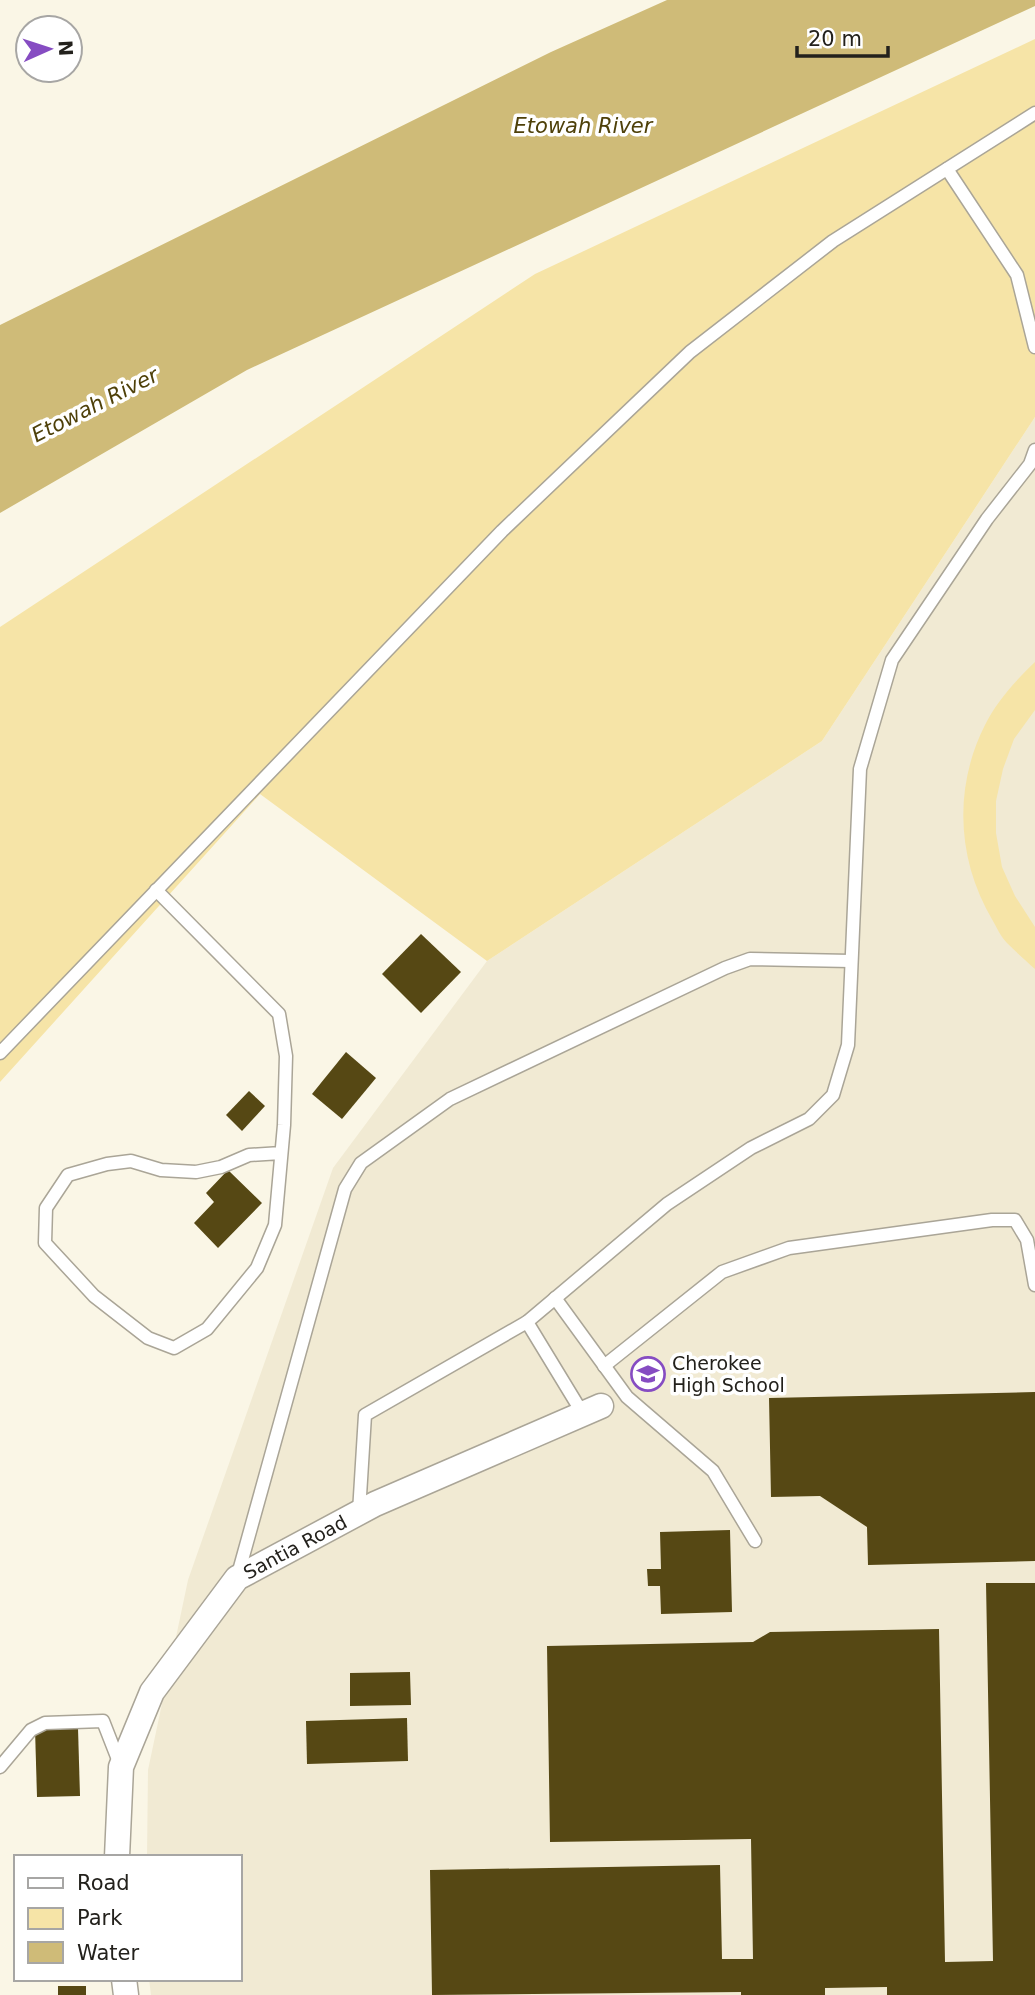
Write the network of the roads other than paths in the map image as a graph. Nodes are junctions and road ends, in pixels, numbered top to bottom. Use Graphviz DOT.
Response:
graph roads {
  1 [pos="1035,113"];
  2 [pos="947,169"];
  3 [pos="1035,347"];
  4 [pos="1035,450"];
  5 [pos="156,890"];
  6 [pos="851,961"];
  7 [pos="0,1053"];
  8 [pos="281,1153"];
  9 [pos="1035,1285"];
  10 [pos="555,1298"];
  11 [pos="527,1322"];
  12 [pos="604,1366"];
  13 [pos="592,1410"];
  14 [pos="359,1513"];
  15 [pos="755,1541"];
  16 [pos="237,1578"];
  17 [pos="0,1767"];
  18 [pos="121,1767"];
  19 [pos="117,1855"];
  1 -- 2 [label="lane"];
  2 -- 3 [label="lane"];
  2 -- 5 [label="lane"];
  4 -- 6 [label="lane"];
  5 -- 7 [label="lane"];
  5 -- 8 [label="lane"];
  6 -- 10 [label="lane"];
  6 -- 16 [label="lane"];
  8 -- 8 [label="lane"];
  9 -- 12 [label="lane"];
  10 -- 11 [label="lane"];
  10 -- 12 [label="lane"];
  11 -- 13 [label="lane"];
  11 -- 14 [label="lane"];
  12 -- 15 [label="lane"];
  13 -- 14 [label="street, Santia Road"];
  14 -- 16 [label="street, Santia Road"];
  16 -- 18 [label="street, Santia Road"];
  17 -- 18 [label="lane"];
  18 -- 19 [label="street, Santia Road"];
}
